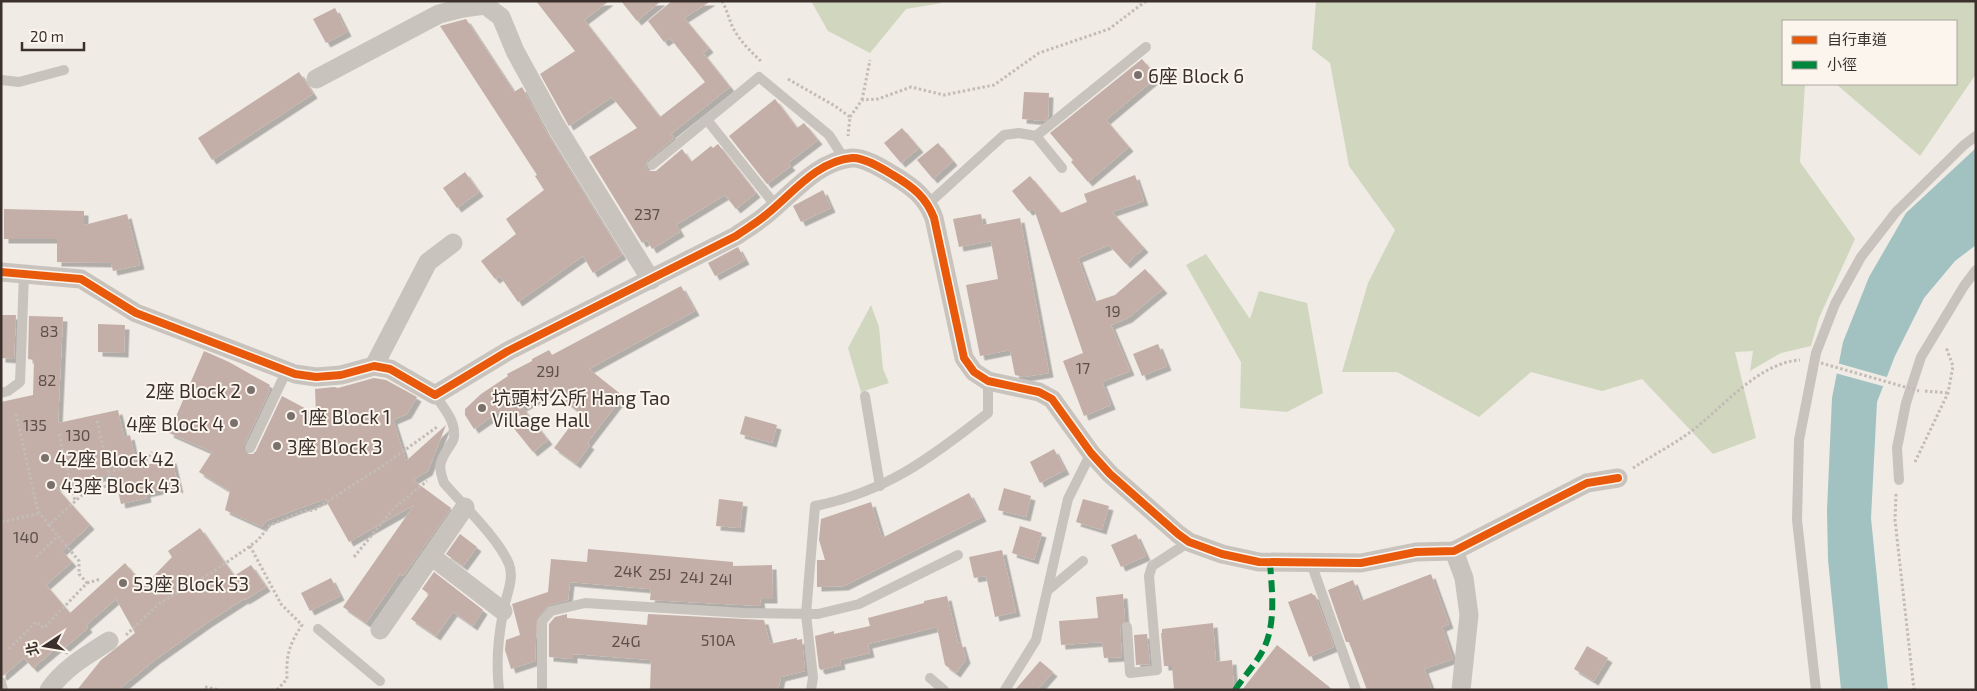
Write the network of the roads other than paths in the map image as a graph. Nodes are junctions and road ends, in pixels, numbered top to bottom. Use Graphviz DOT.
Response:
graph roads {
  1 [pos="1146,47"];
  2 [pos="64,70"];
  3 [pos="316,79"];
  4 [pos="1,80"];
  5 [pos="707,120"];
  6 [pos="1036,136"];
  7 [pos="1976,136"];
  8 [pos="845,160"];
  9 [pos="652,165"];
  10 [pos="1062,168"];
  11 [pos="928,204"];
  12 [pos="776,206"];
  13 [pos="453,243"];
  14 [pos="1976,270"];
  15 [pos="1,272"];
  16 [pos="24,274"];
  17 [pos="651,280"];
  18 [pos="374,366"];
  19 [pos="287,370"];
  20 [pos="988,380"];
  21 [pos="1,393"];
  22 [pos="435,395"];
  23 [pos="865,396"];
  24 [pos="250,448"];
  25 [pos="1091,453"];
  26 [pos="1618,478"];
  27 [pos="1899,480"];
  28 [pos="880,486"];
  29 [pos="465,507"];
  30 [pos="1190,542"];
  31 [pos="1454,551"];
  32 [pos="958,555"];
  33 [pos="431,556"];
  34 [pos="1083,560"];
  35 [pos="1312,563"];
  36 [pos="1046,590"];
  37 [pos="503,611"];
  38 [pos="806,614"];
  39 [pos="1128,627"];
  40 [pos="318,629"];
  41 [pos="380,630"];
  42 [pos="109,641"];
  43 [pos="930,678"];
  44 [pos="380,681"];
  45 [pos="1,682"];
  46 [pos="3,690"];
  47 [pos="48,690"];
  48 [pos="499,690"];
  49 [pos="542,690"];
  50 [pos="811,690"];
  51 [pos="944,690"];
  52 [pos="1005,690"];
  53 [pos="1356,690"];
  54 [pos="1461,690"];
  55 [pos="1816,690"];
  1 -- 6 [label="lane"];
  2 -- 4 [label="lane"];
  3 -- 17 [label="street"];
  5 -- 8 [label="lane"];
  5 -- 9 [label="lane"];
  5 -- 12 [label="lane"];
  6 -- 10 [label="lane"];
  6 -- 11 [label="lane"];
  7 -- 55 [label="lane"];
  8 -- 11 [label="street"];
  8 -- 12 [label="street"];
  11 -- 20 [label="street"];
  12 -- 17 [label="street"];
  13 -- 18 [label="street"];
  14 -- 27 [label="lane"];
  15 -- 16 [label="street"];
  16 -- 19 [label="street"];
  16 -- 21 [label="lane"];
  17 -- 22 [label="street"];
  18 -- 19 [label="street"];
  18 -- 22 [label="street"];
  19 -- 24 [label="lane"];
  20 -- 25 [label="street"];
  20 -- 28 [label="lane"];
  22 -- 29 [label="lane"];
  23 -- 28 [label="lane"];
  25 -- 30 [label="street"];
  25 -- 36 [label="lane"];
  26 -- 31 [label="street"];
  28 -- 38 [label="lane"];
  29 -- 33 [label="street"];
  29 -- 37 [label="lane"];
  30 -- 35 [label="street"];
  30 -- 39 [label="lane"];
  31 -- 35 [label="street"];
  31 -- 54 [label="street"];
  32 -- 38 [label="lane"];
  33 -- 37 [label="street"];
  33 -- 41 [label="street"];
  34 -- 36 [label="lane"];
  35 -- 53 [label="lane"];
  36 -- 52 [label="lane"];
  37 -- 48 [label="lane"];
  38 -- 49 [label="lane"];
  38 -- 50 [label="lane"];
  40 -- 44 [label="lane"];
  42 -- 47 [label="street"];
  43 -- 51 [label="lane"];
  45 -- 46 [label="lane"];
}
